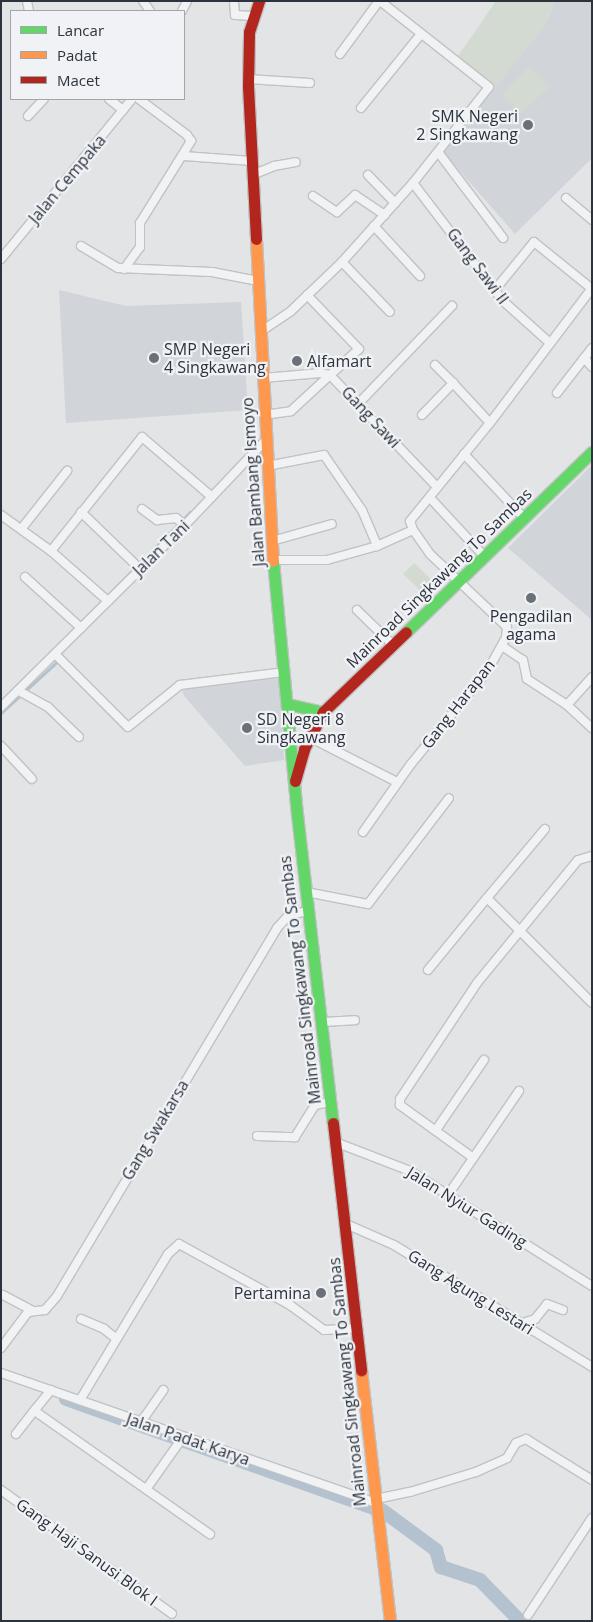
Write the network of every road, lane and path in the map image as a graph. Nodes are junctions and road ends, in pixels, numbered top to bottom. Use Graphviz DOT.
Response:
graph roads {
  1 [pos="234,1"];
  2 [pos="259,1"];
  3 [pos="380,1"];
  4 [pos="249,16"];
  5 [pos="421,34"];
  6 [pos="340,54"];
  7 [pos="248,79"];
  8 [pos="310,83"];
  9 [pos="43,100"];
  10 [pos="110,100"];
  11 [pos="131,100"];
  12 [pos="140,100"];
  13 [pos="361,108"];
  14 [pos="123,110"];
  15 [pos="28,116"];
  16 [pos="438,152"];
  17 [pos="184,156"];
  18 [pos="245,160"];
  19 [pos="296,162"];
  20 [pos="252,175"];
  21 [pos="368,175"];
  22 [pos="413,183"];
  23 [pos="313,196"];
  24 [pos="566,198"];
  25 [pos="395,203"];
  26 [pos="385,215"];
  27 [pos="592,220"];
  28 [pos="374,226"];
  29 [pos="503,238"];
  30 [pos="80,246"];
  31 [pos="1,259"];
  32 [pos="342,262"];
  33 [pos="124,269"];
  34 [pos="420,276"];
  35 [pos="252,281"];
  36 [pos="592,288"];
  37 [pos="494,291"];
  38 [pos="308,295"];
  39 [pos="452,306"];
  40 [pos="390,312"];
  41 [pos="260,332"];
  42 [pos="550,343"];
  43 [pos="592,348"];
  44 [pos="584,358"];
  45 [pos="435,364"];
  46 [pos="592,366"];
  47 [pos="330,376"];
  48 [pos="263,378"];
  49 [pos="453,383"];
  50 [pos="557,393"];
  51 [pos="358,404"];
  52 [pos="264,415"];
  53 [pos="422,415"];
  54 [pos="490,424"];
  55 [pos="262,444"];
  56 [pos="592,452"];
  57 [pos="464,454"];
  58 [pos="267,466"];
  59 [pos="67,471"];
  60 [pos="437,487"];
  61 [pos="212,498"];
  62 [pos="432,500"];
  63 [pos="142,509"];
  64 [pos="81,512"];
  65 [pos="1,515"];
  66 [pos="524,518"];
  67 [pos="182,523"];
  68 [pos="332,524"];
  69 [pos="22,528"];
  70 [pos="413,530"];
  71 [pos="272,541"];
  72 [pos="377,546"];
  73 [pos="50,551"];
  74 [pos="484,556"];
  75 [pos="273,560"];
  76 [pos="136,565"];
  77 [pos="25,577"];
  78 [pos="459,581"];
  79 [pos="104,597"];
  80 [pos="357,610"];
  81 [pos="80,628"];
  82 [pos="392,645"];
  83 [pos="502,646"];
  84 [pos="57,657"];
  85 [pos="285,672"];
  86 [pos="592,677"];
  87 [pos="19,691"];
  88 [pos="288,704"];
  89 [pos="567,705"];
  90 [pos="1,707"];
  91 [pos="323,712"];
  92 [pos="592,728"];
  93 [pos="79,737"];
  94 [pos="309,737"];
  95 [pos="1,746"];
  96 [pos="32,778"];
  97 [pos="294,782"];
  98 [pos="397,782"];
  99 [pos="449,798"];
  100 [pos="545,829"];
  101 [pos="363,832"];
  102 [pos="592,856"];
  103 [pos="306,892"];
  104 [pos="487,898"];
  105 [pos="303,912"];
  106 [pos="521,930"];
  107 [pos="428,970"];
  108 [pos="592,1004"];
  109 [pos="355,1020"];
  110 [pos="322,1022"];
  111 [pos="484,1060"];
  112 [pos="519,1091"];
  113 [pos="328,1102"];
  114 [pos="436,1130"];
  115 [pos="257,1136"];
  116 [pos="336,1142"];
  117 [pos="472,1158"];
  118 [pos="448,1195"];
  119 [pos="346,1224"];
  120 [pos="592,1286"];
  121 [pos="3,1295"];
  122 [pos="31,1310"];
  123 [pos="562,1310"];
  124 [pos="81,1320"];
  125 [pos="519,1324"];
  126 [pos="358,1328"];
  127 [pos="117,1339"];
  128 [pos="1,1348"];
  129 [pos="592,1367"];
  130 [pos="1,1373"];
  131 [pos="163,1390"];
  132 [pos="49,1393"];
  133 [pos="80,1400"];
  134 [pos="34,1410"];
  135 [pos="141,1422"];
  136 [pos="16,1434"];
  137 [pos="183,1437"];
  138 [pos="592,1480"];
  139 [pos="147,1488"];
  140 [pos="1,1490"];
  141 [pos="376,1505"];
  142 [pos="592,1518"];
  143 [pos="210,1534"];
  144 [pos="172,1614"];
  145 [pos="528,1615"];
  146 [pos="390,1621"];
  1 -- 4 [label="street"];
  2 -- 4 [label="main road, Jalan Bambang Ismoyo"];
  3 -- 5 [label="street"];
  3 -- 6 [label="street"];
  4 -- 7 [label="main road, Jalan Bambang Ismoyo"];
  5 -- 13 [label="street"];
  5 -- 16 [label="street"];
  7 -- 8 [label="street"];
  7 -- 18 [label="main road, Jalan Bambang Ismoyo"];
  9 -- 15 [label="street"];
  10 -- 14 [label="street"];
  11 -- 14 [label="street, Jalan Cempaka"];
  12 -- 17 [label="street"];
  14 -- 31 [label="street, Jalan Cempaka"];
  16 -- 22 [label="street"];
  16 -- 29 [label="street"];
  17 -- 18 [label="street"];
  17 -- 33 [label="street"];
  18 -- 20 [label="main road, Jalan Bambang Ismoyo"];
  19 -- 20 [label="street"];
  20 -- 35 [label="main road, Jalan Bambang Ismoyo"];
  21 -- 25 [label="street"];
  22 -- 25 [label="street"];
  22 -- 37 [label="street, Gang Sawi II"];
  23 -- 26 [label="street"];
  24 -- 27 [label="street"];
  25 -- 26 [label="street"];
  26 -- 28 [label="street"];
  28 -- 32 [label="street"];
  28 -- 34 [label="street"];
  30 -- 33 [label="street"];
  32 -- 38 [label="street"];
  32 -- 40 [label="street"];
  33 -- 35 [label="street"];
  35 -- 41 [label="main road, Jalan Bambang Ismoyo"];
  36 -- 37 [label="street"];
  36 -- 42 [label="street"];
  37 -- 42 [label="street, Gang Sawi II"];
  38 -- 41 [label="street"];
  38 -- 47 [label="street"];
  39 -- 51 [label="street"];
  41 -- 48 [label="main road, Jalan Bambang Ismoyo"];
  42 -- 54 [label="street"];
  43 -- 44 [label="street"];
  44 -- 46 [label="street"];
  44 -- 50 [label="street"];
  45 -- 49 [label="street"];
  47 -- 48 [label="street"];
  47 -- 51 [label="street, Gang Sawi"];
  47 -- 52 [label="street, Gang Sawi"];
  48 -- 52 [label="main road, Jalan Bambang Ismoyo"];
  49 -- 53 [label="street"];
  49 -- 54 [label="street"];
  51 -- 60 [label="street, Gang Sawi"];
  52 -- 55 [label="main road, Jalan Bambang Ismoyo"];
  54 -- 57 [label="street"];
  55 -- 58 [label="main road, Jalan Bambang Ismoyo"];
  55 -- 61 [label="street, Jalan Tani"];
  56 -- 66 [label="main road, Mainroad Singkawang To Sambas"];
  57 -- 60 [label="street"];
  57 -- 66 [label="street"];
  58 -- 71 [label="main road, Jalan Bambang Ismoyo"];
  58 -- 72 [label="street"];
  59 -- 69 [label="street"];
  60 -- 70 [label="street"];
  61 -- 64 [label="street"];
  61 -- 67 [label="street, Jalan Tani"];
  62 -- 74 [label="street"];
  63 -- 67 [label="street"];
  64 -- 73 [label="street"];
  64 -- 76 [label="street"];
  65 -- 69 [label="street"];
  66 -- 74 [label="main road, Mainroad Singkawang To Sambas"];
  67 -- 76 [label="street, Jalan Tani"];
  68 -- 71 [label="street"];
  69 -- 73 [label="street"];
  70 -- 72 [label="street"];
  70 -- 78 [label="street"];
  71 -- 75 [label="main road, Jalan Bambang Ismoyo"];
  72 -- 75 [label="street"];
  73 -- 79 [label="street"];
  74 -- 78 [label="main road, Mainroad Singkawang To Sambas"];
  75 -- 85 [label="main road, Jalan Bambang Ismoyo"];
  76 -- 79 [label="street, Jalan Tani"];
  77 -- 81 [label="street"];
  78 -- 82 [label="main road, Mainroad Singkawang To Sambas"];
  78 -- 83 [label="street, Gang Harapan"];
  79 -- 81 [label="street, Jalan Tani"];
  80 -- 82 [label="street"];
  81 -- 84 [label="street, Jalan Tani"];
  82 -- 91 [label="main road, Mainroad Singkawang To Sambas"];
  83 -- 89 [label="street"];
  83 -- 98 [label="street, Gang Harapan"];
  84 -- 85 [label="street"];
  84 -- 87 [label="street, Jalan Tani"];
  85 -- 88 [label="main road, Jalan Bambang Ismoyo"];
  86 -- 89 [label="street"];
  87 -- 90 [label="street, Jalan Tani"];
  87 -- 93 [label="street"];
  88 -- 91 [label="main road"];
  88 -- 97 [label="main road, Jalan Bambang Ismoyo"];
  89 -- 92 [label="street"];
  91 -- 94 [label="main road, Mainroad Singkawang To Sambas"];
  94 -- 97 [label="main road, Mainroad Singkawang To Sambas"];
  94 -- 98 [label="street"];
  95 -- 96 [label="street"];
  97 -- 103 [label="main road, Mainroad Singkawang To Sambas"];
  98 -- 101 [label="street, Gang Harapan"];
  99 -- 103 [label="street"];
  100 -- 104 [label="street"];
  102 -- 106 [label="street"];
  103 -- 105 [label="main road, Mainroad Singkawang To Sambas"];
  104 -- 106 [label="street"];
  104 -- 107 [label="street"];
  105 -- 110 [label="main road, Mainroad Singkawang To Sambas"];
  105 -- 122 [label="street, Gang Swakarsa"];
  106 -- 108 [label="street"];
  106 -- 114 [label="street"];
  109 -- 110 [label="street"];
  110 -- 113 [label="main road, Mainroad Singkawang To Sambas"];
  111 -- 114 [label="street"];
  112 -- 117 [label="street"];
  113 -- 115 [label="street"];
  113 -- 116 [label="main road, Mainroad Singkawang To Sambas"];
  114 -- 117 [label="street"];
  116 -- 118 [label="street, Jalan Nyiur Gading"];
  116 -- 119 [label="main road, Mainroad Singkawang To Sambas"];
  117 -- 118 [label="street"];
  118 -- 120 [label="street, Jalan Nyiur Gading"];
  119 -- 125 [label="street, Gang Agung Lestari"];
  119 -- 126 [label="main road, Mainroad Singkawang To Sambas"];
  121 -- 122 [label="street"];
  122 -- 128 [label="street"];
  123 -- 125 [label="street"];
  124 -- 127 [label="street"];
  125 -- 129 [label="street, Gang Agung Lestari"];
  126 -- 127 [label="street"];
  126 -- 141 [label="main road, Mainroad Singkawang To Sambas"];
  127 -- 133 [label="street"];
  130 -- 132 [label="street, Jalan Padat Karya"];
  131 -- 135 [label="street"];
  132 -- 133 [label="street, Jalan Padat Karya"];
  132 -- 134 [label="street"];
  133 -- 135 [label="street, Jalan Padat Karya"];
  134 -- 136 [label="street"];
  134 -- 139 [label="street"];
  135 -- 137 [label="street, Jalan Padat Karya"];
  137 -- 139 [label="street"];
  137 -- 141 [label="street, Jalan Padat Karya"];
  138 -- 141 [label="street"];
  139 -- 143 [label="street"];
  140 -- 144 [label="street, Gang Haji Sanusi Blok I"];
  141 -- 146 [label="main road, Mainroad Singkawang To Sambas"];
  142 -- 145 [label="street"];
}
